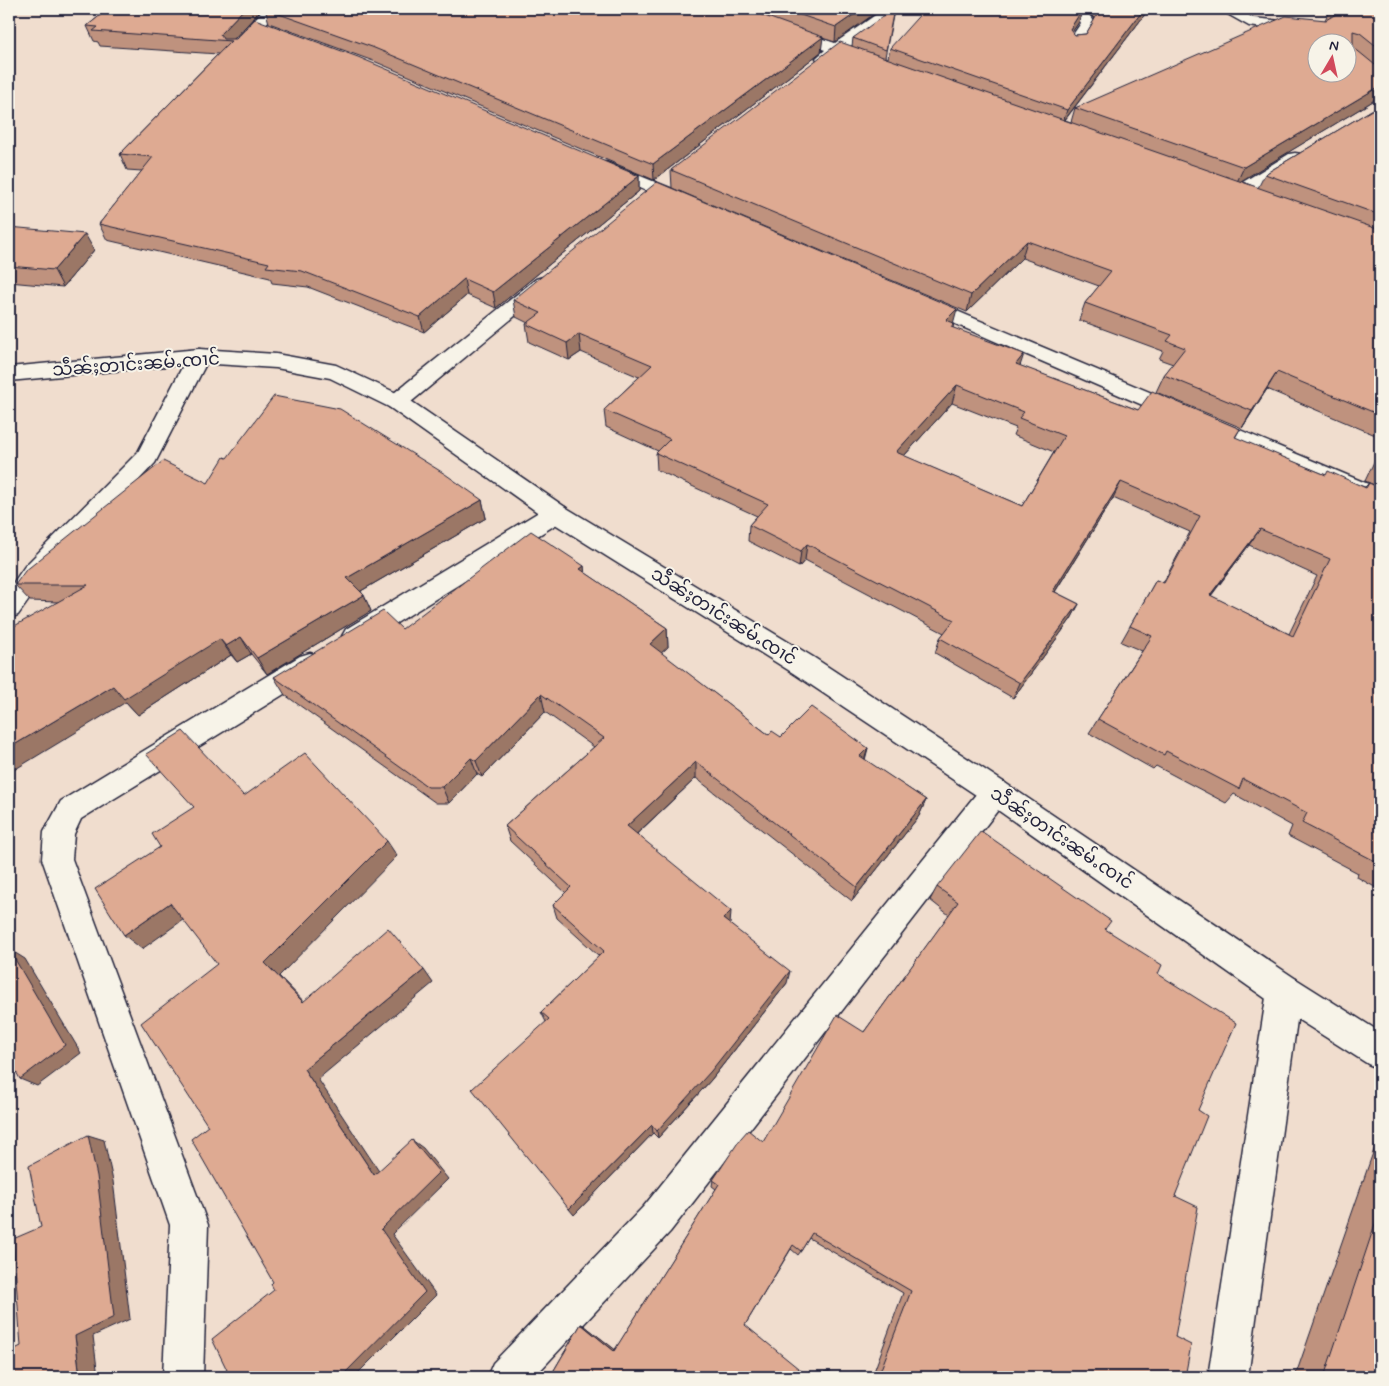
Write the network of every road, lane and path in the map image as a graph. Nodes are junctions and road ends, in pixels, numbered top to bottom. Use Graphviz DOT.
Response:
graph roads {
  1 [pos="272,9"];
  2 [pos="723,9"];
  3 [pos="893,9"];
  4 [pos="1056,9"];
  5 [pos="1229,9"];
  6 [pos="1306,16"];
  7 [pos="257,26"];
  8 [pos="276,33"];
  9 [pos="1076,42"];
  10 [pos="836,49"];
  11 [pos="235,50"];
  12 [pos="883,66"];
  13 [pos="812,67"];
  14 [pos="1305,152"];
  15 [pos="585,158"];
  16 [pos="673,177"];
  17 [pos="1220,185"];
  18 [pos="658,189"];
  19 [pos="1239,192"];
  20 [pos="1256,198"];
  21 [pos="642,201"];
  22 [pos="703,208"];
  23 [pos="558,270"];
  24 [pos="904,295"];
  25 [pos="199,356"];
  26 [pos="9,374"];
  27 [pos="397,402"];
  28 [pos="1380,499"];
  29 [pos="556,513"];
  30 [pos="9,608"];
  31 [pos="995,792"];
  32 [pos="1284,991"];
  33 [pos="1380,1052"];
  34 [pos="182,1377"];
  35 [pos="507,1377"];
  36 [pos="1228,1377"];
  1 -- 7 [label="main road"];
  2 -- 10 [label="main road"];
  3 -- 10 [label="main road"];
  4 -- 9 [label="main road"];
  5 -- 6 [label="main road"];
  7 -- 8 [label="main road"];
  7 -- 11 [label="main road"];
  10 -- 12 [label="main road"];
  10 -- 13 [label="main road"];
  14 -- 19 [label="main road"];
  15 -- 18 [label="main road"];
  16 -- 18 [label="main road"];
  17 -- 19 [label="main road"];
  18 -- 21 [label="main road"];
  18 -- 22 [label="main road"];
  19 -- 20 [label="main road"];
  23 -- 27 [label="main road"];
  24 -- 28 [label="main road"];
  25 -- 26 [label="main road, သဵၼ်ႈတၢင်းၼမ်ႉၸၢင်"];
  25 -- 27 [label="main road, သဵၼ်ႈတၢင်းၼမ်ႉၸၢင်"];
  25 -- 30 [label="main road"];
  27 -- 29 [label="main road, သဵၼ်ႈတၢင်းၼမ်ႉၸၢင်"];
  29 -- 31 [label="main road, သဵၼ်ႈတၢင်းၼမ်ႉၸၢင်"];
  29 -- 34 [label="main road"];
  31 -- 32 [label="main road, သဵၼ်ႈတၢင်းၼမ်ႉၸၢင်"];
  31 -- 35 [label="main road"];
  32 -- 33 [label="main road, သဵၼ်ႈတၢင်းၼမ်ႉၸၢင်"];
  32 -- 36 [label="main road"];
}
